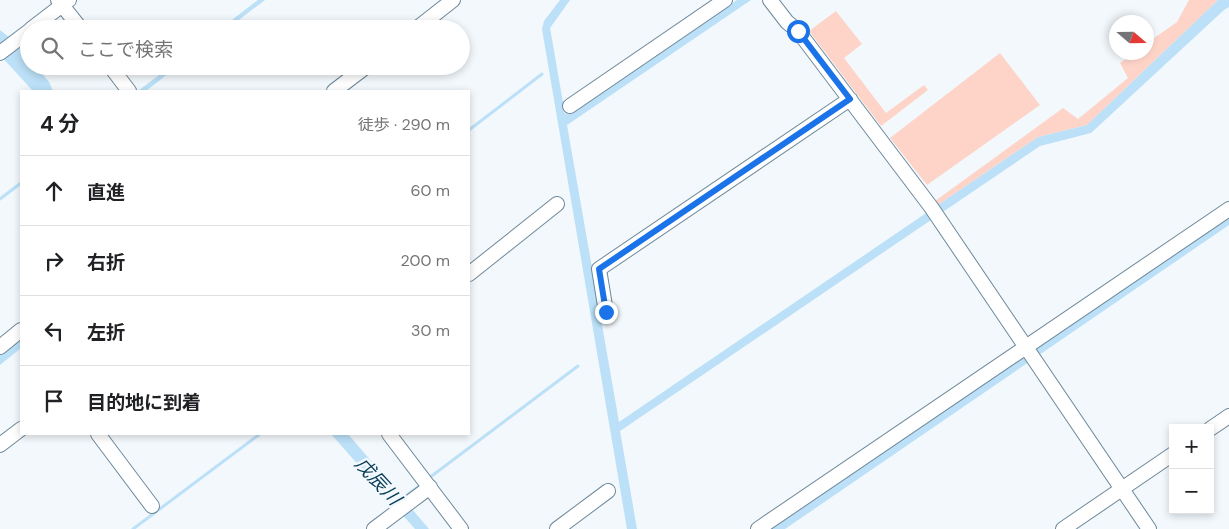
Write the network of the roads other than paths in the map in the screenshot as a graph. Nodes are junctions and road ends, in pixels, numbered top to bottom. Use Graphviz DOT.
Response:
graph roads {
  1 [pos="453,0"];
  2 [pos="725,0"];
  3 [pos="770,0"];
  4 [pos="63,2"];
  5 [pos="41,20"];
  6 [pos="74,20"];
  7 [pos="427,20"];
  8 [pos="20,37"];
  9 [pos="0,53"];
  10 [pos="117,75"];
  11 [pos="355,75"];
  12 [pos="128,90"];
  13 [pos="335,90"];
  14 [pos="850,99"];
  15 [pos="570,106"];
  16 [pos="557,204"];
  17 [pos="1229,210"];
  18 [pos="470,273"];
  19 [pos="606,312"];
  20 [pos="20,331"];
  21 [pos="0,347"];
  22 [pos="1026,348"];
  23 [pos="1229,416"];
  24 [pos="1214,426"];
  25 [pos="20,430"];
  26 [pos="99,435"];
  27 [pos="390,435"];
  28 [pos="0,445"];
  29 [pos="1169,457"];
  30 [pos="426,483"];
  31 [pos="1122,489"];
  32 [pos="608,491"];
  33 [pos="152,506"];
  34 [pos="374,529"];
  35 [pos="462,529"];
  36 [pos="557,529"];
  37 [pos="758,529"];
  38 [pos="1063,529"];
  39 [pos="1149,529"];
  1 -- 7 [label="street"];
  2 -- 15 [label="street"];
  3 -- 14 [label="street"];
  4 -- 5 [label="street"];
  4 -- 6 [label="street"];
  8 -- 9 [label="street"];
  10 -- 12 [label="street"];
  11 -- 13 [label="street"];
  14 -- 19 [label="street"];
  14 -- 22 [label="street"];
  16 -- 18 [label="street"];
  17 -- 22 [label="street"];
  20 -- 21 [label="street"];
  22 -- 31 [label="street"];
  22 -- 37 [label="street"];
  23 -- 24 [label="street"];
  25 -- 28 [label="street"];
  26 -- 33 [label="street"];
  27 -- 30 [label="street"];
  29 -- 31 [label="street"];
  30 -- 34 [label="street"];
  30 -- 35 [label="street"];
  31 -- 38 [label="street"];
  31 -- 39 [label="street"];
  32 -- 36 [label="street"];
}
